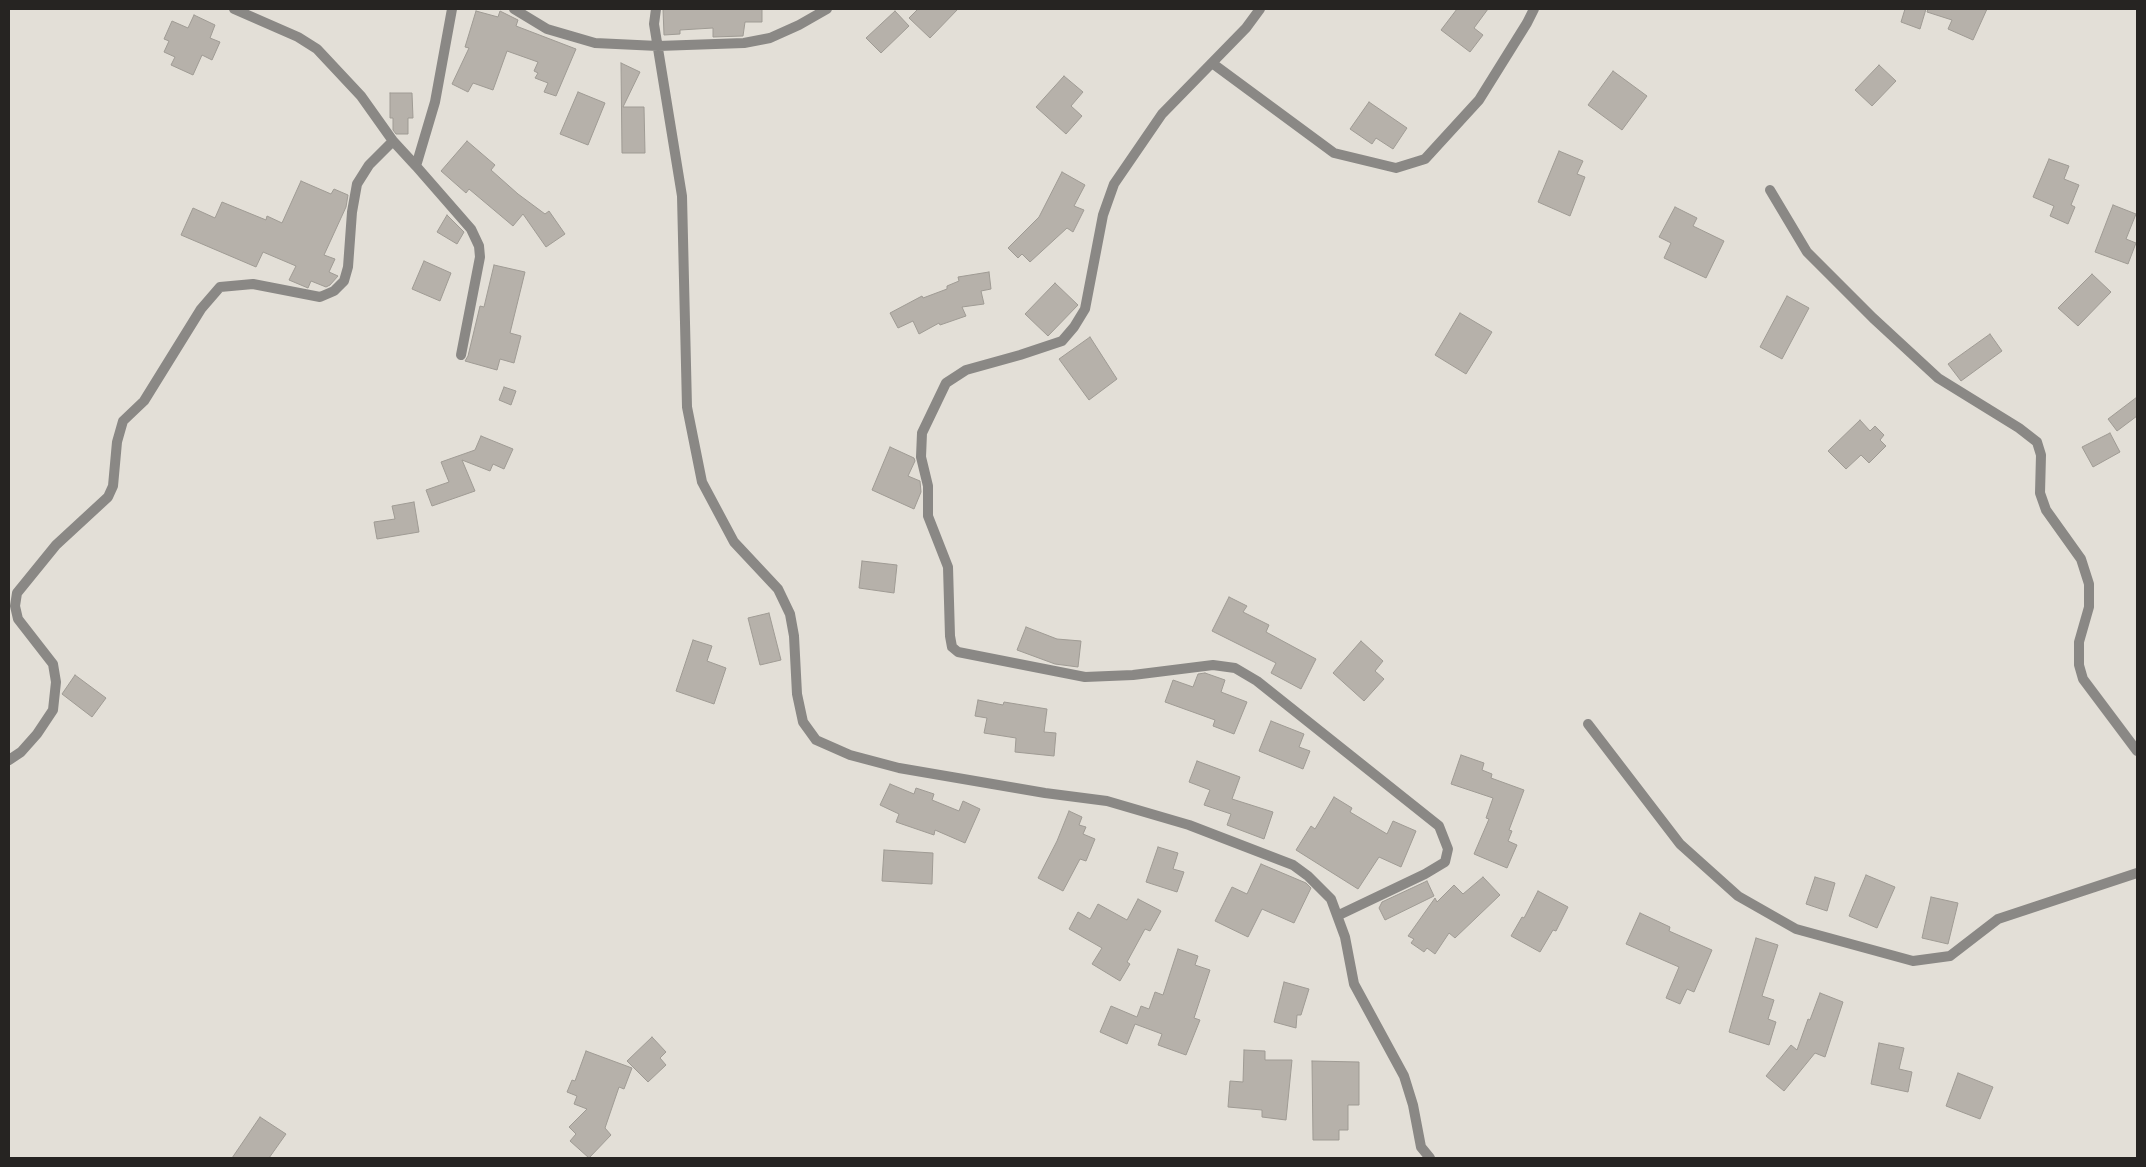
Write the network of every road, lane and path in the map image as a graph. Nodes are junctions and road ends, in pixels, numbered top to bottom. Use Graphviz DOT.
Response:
graph roads {
  1 [pos="234,9"];
  2 [pos="452,9"];
  3 [pos="514,9"];
  4 [pos="656,9"];
  5 [pos="826,9"];
  6 [pos="1260,9"];
  7 [pos="1534,9"];
  8 [pos="658,46"];
  9 [pos="1212,63"];
  10 [pos="393,141"];
  11 [pos="416,166"];
  12 [pos="1770,190"];
  13 [pos="461,355"];
  14 [pos="1588,724"];
  15 [pos="2137,751"];
  16 [pos="9,760"];
  17 [pos="2137,873"];
  18 [pos="1338,915"];
  19 [pos="1430,1158"];
  1 -- 10 [label="street"];
  2 -- 11 [label="street"];
  3 -- 8 [label="street"];
  4 -- 8 [label="street"];
  5 -- 8 [label="street"];
  6 -- 9 [label="street"];
  7 -- 9 [label="street"];
  8 -- 18 [label="street"];
  9 -- 18 [label="street"];
  10 -- 11 [label="street"];
  10 -- 16 [label="street"];
  11 -- 13 [label="street"];
  12 -- 15 [label="street"];
  14 -- 17 [label="street"];
  18 -- 19 [label="street"];
}
